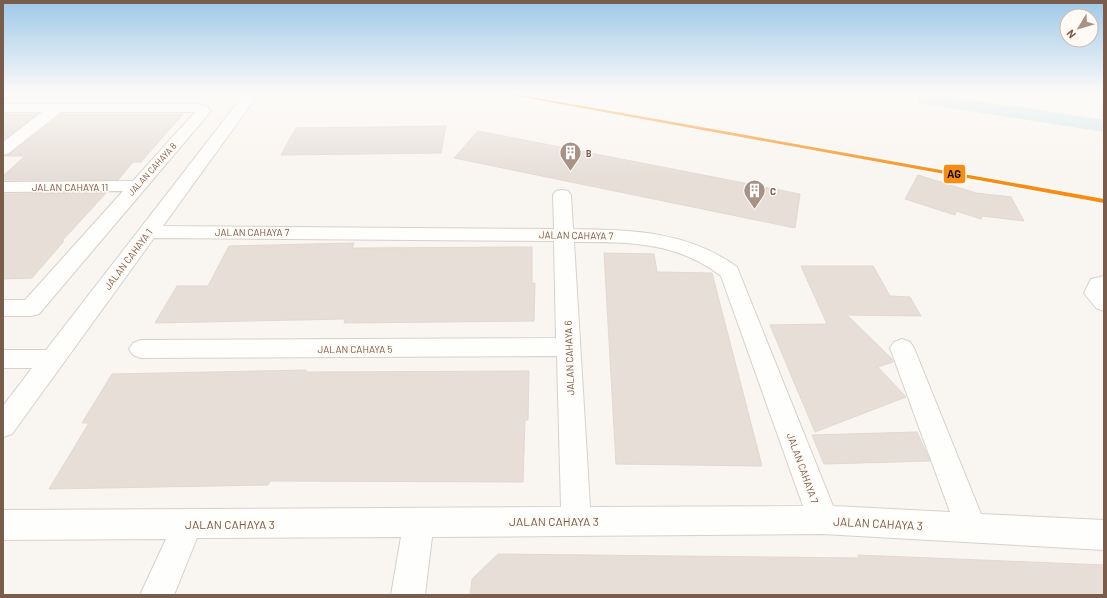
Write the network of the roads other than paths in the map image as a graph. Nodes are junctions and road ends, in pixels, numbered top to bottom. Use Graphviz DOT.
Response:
graph roads {
  1 [pos="40,121"];
  2 [pos="195,121"];
  3 [pos="231,121"];
  4 [pos="3,150"];
  5 [pos="137,186"];
  6 [pos="3,187"];
  7 [pos="562,195"];
  8 [pos="148,232"];
  9 [pos="564,235"];
  10 [pos="1104,283"];
  11 [pos="1104,303"];
  12 [pos="3,308"];
  13 [pos="568,347"];
  14 [pos="902,348"];
  15 [pos="141,349"];
  16 [pos="3,359"];
  17 [pos="53,359"];
  18 [pos="3,426"];
  19 [pos="823,520"];
  20 [pos="576,521"];
  21 [pos="419,522"];
  22 [pos="188,524"];
  23 [pos="3,525"];
  24 [pos="971,528"];
  25 [pos="1104,535"];
  26 [pos="157,595"];
  27 [pos="408,595"];
  1 -- 4 [label="street"];
  2 -- 5 [label="street, JALAN CAHAYA 8"];
  3 -- 8 [label="street, JALAN CAHAYA 1"];
  5 -- 6 [label="street, JALAN CAHAYA 11"];
  5 -- 12 [label="street, JALAN CAHAYA 8"];
  7 -- 9 [label="street, JALAN CAHAYA 6"];
  8 -- 9 [label="street, JALAN CAHAYA 7"];
  8 -- 17 [label="street, JALAN CAHAYA 1"];
  9 -- 13 [label="street, JALAN CAHAYA 6"];
  9 -- 19 [label="street, JALAN CAHAYA 7"];
  10 -- 11 [label="street"];
  13 -- 15 [label="street, JALAN CAHAYA 5"];
  13 -- 20 [label="street, JALAN CAHAYA 6"];
  14 -- 24 [label="street"];
  16 -- 17 [label="street"];
  17 -- 18 [label="street, JALAN CAHAYA 1"];
  19 -- 20 [label="street, JALAN CAHAYA 3"];
  19 -- 24 [label="street, JALAN CAHAYA 3"];
  20 -- 21 [label="street, JALAN CAHAYA 3"];
  21 -- 22 [label="street, JALAN CAHAYA 3"];
  21 -- 27 [label="street"];
  22 -- 23 [label="street, JALAN CAHAYA 3"];
  22 -- 26 [label="street"];
  24 -- 25 [label="street, JALAN CAHAYA 3"];
}
